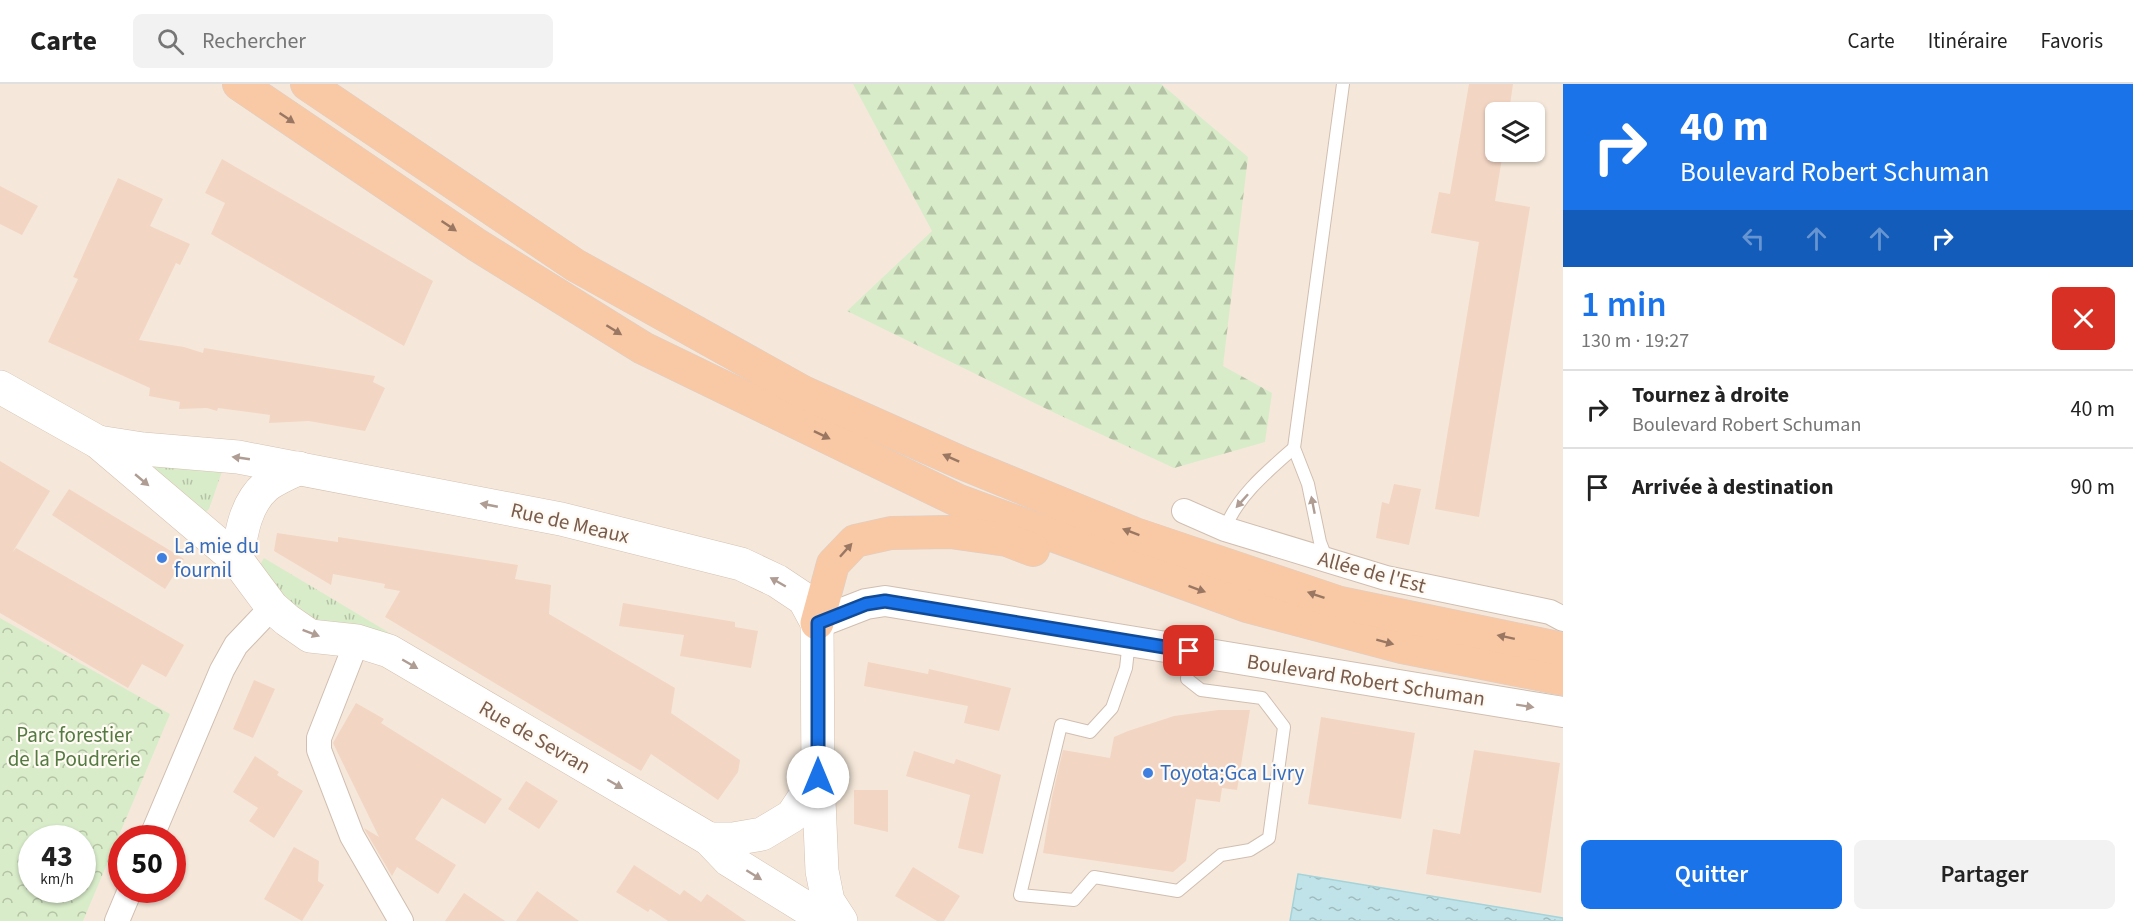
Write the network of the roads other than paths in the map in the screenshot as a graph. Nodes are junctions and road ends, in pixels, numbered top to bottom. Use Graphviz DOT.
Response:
graph roads {
  1 [pos="239,84"];
  2 [pos="307,84"];
  3 [pos="1343,84"];
  4 [pos="13,399"];
  5 [pos="98,442"];
  6 [pos="1294,448"];
  7 [pos="299,468"];
  8 [pos="1184,512"];
  9 [pos="1225,529"];
  10 [pos="237,560"];
  11 [pos="1327,561"];
  12 [pos="1138,568"];
  13 [pos="272,607"];
  14 [pos="1559,613"];
  15 [pos="818,623"];
  16 [pos="357,641"];
  17 [pos="1129,641"];
  18 [pos="1563,649"];
  19 [pos="1189,651"];
  20 [pos="1563,679"];
  21 [pos="1563,712"];
  22 [pos="818,777"];
  23 [pos="156,825"];
  24 [pos="709,839"];
  25 [pos="125,903"];
  26 [pos="117,921"];
  27 [pos="401,921"];
  28 [pos="839,921"];
  1 -- 12 [label="highway, one-way"];
  18 -- 2 [label="highway, one-way"];
  3 -- 6 [label="lane"];
  4 -- 5 [label="main road"];
  7 -- 5 [label="main road, Rue de Meaux, one-way"];
  5 -- 10 [label="main road, one-way"];
  6 -- 9 [label="lane, one-way"];
  11 -- 6 [label="lane, one-way"];
  7 -- 10 [label="main road"];
  15 -- 7 [label="main road, Rue de Meaux, one-way"];
  8 -- 9 [label="street, Allée de l'Est"];
  9 -- 11 [label="street, Allée de l'Est"];
  10 -- 13 [label="main road, Rue de Sevran"];
  11 -- 14 [label="street, Allée de l'Est"];
  15 -- 12 [label="highway, one-way"];
  12 -- 20 [label="highway, one-way"];
  13 -- 16 [label="main road, Rue de Sevran, one-way"];
  13 -- 23 [label="street"];
  15 -- 17 [label="street, Boulevard Robert Schuman"];
  15 -- 22 [label="main road"];
  16 -- 24 [label="main road, Rue de Sevran, one-way"];
  16 -- 27 [label="street"];
  17 -- 19 [label="street, Boulevard Robert Schuman"];
  17 -- 19 [label="lane"];
  19 -- 21 [label="street, Boulevard Robert Schuman, one-way"];
  22 -- 24 [label="main road"];
  22 -- 28 [label="main road"];
  24 -- 28 [label="main road, Rue de Sevran, one-way"];
  25 -- 26 [label="street"];
}
